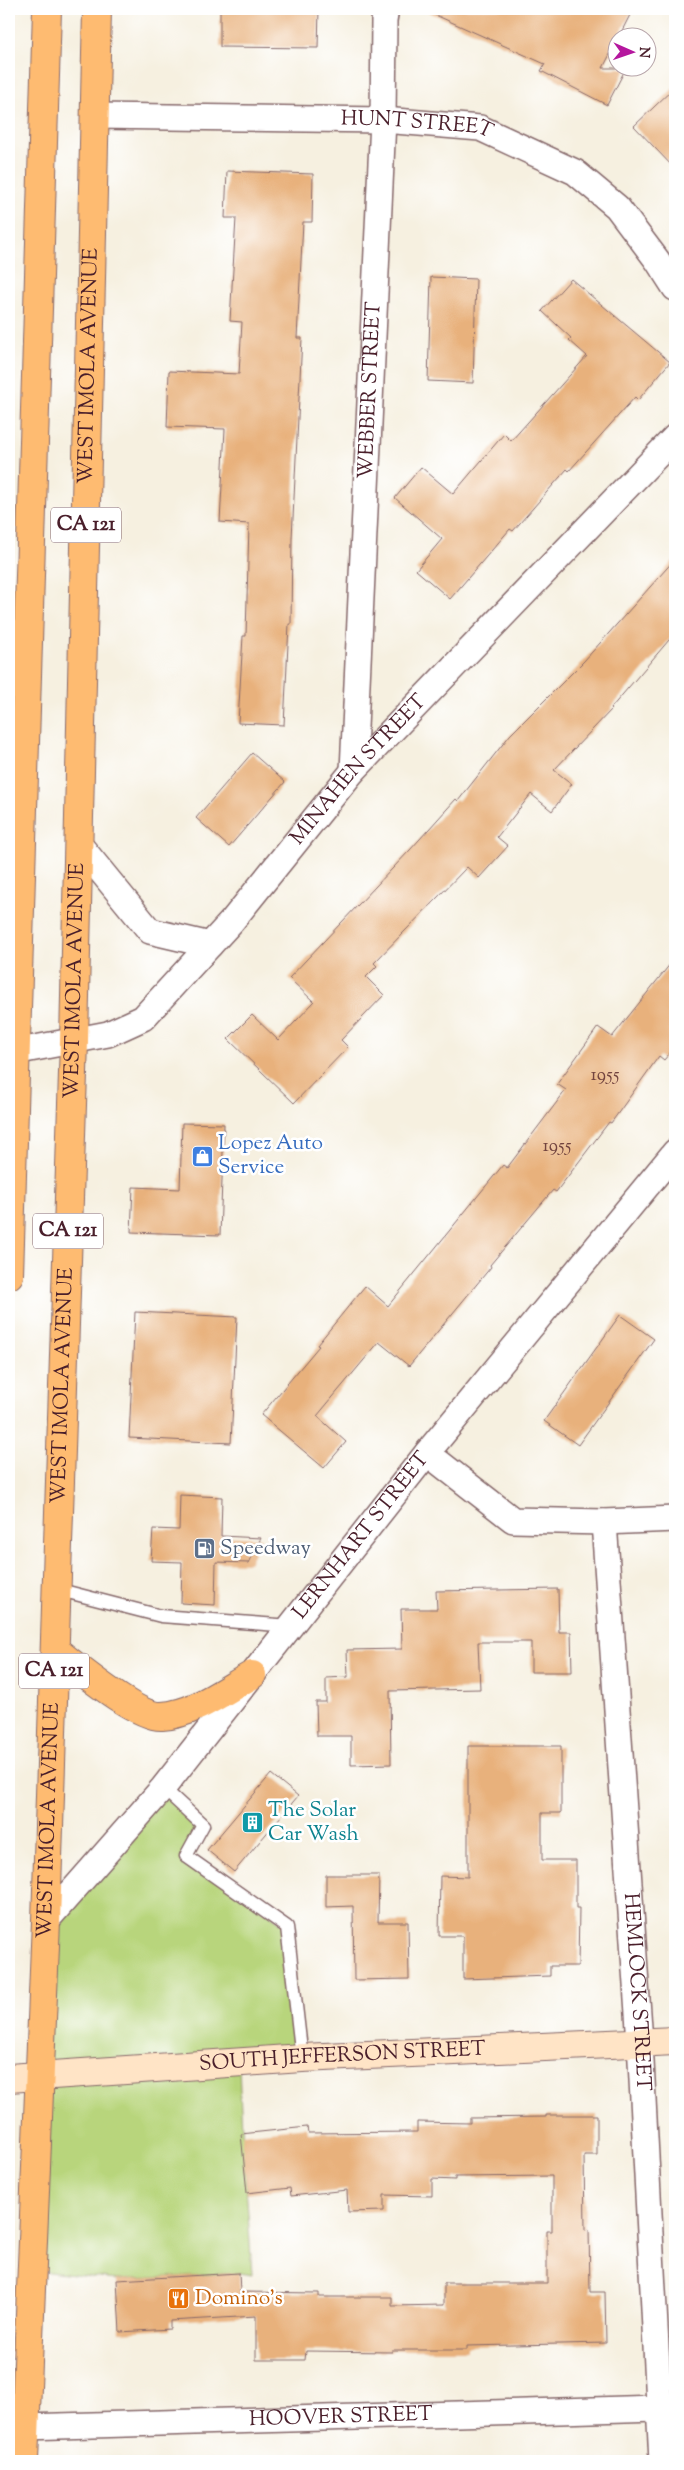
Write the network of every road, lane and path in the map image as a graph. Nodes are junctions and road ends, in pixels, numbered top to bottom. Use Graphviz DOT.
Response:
graph roads {
  1 [pos="47,9"];
  2 [pos="97,9"];
  3 [pos="386,9"];
  4 [pos="95,116"];
  5 [pos="383,120"];
  6 [pos="675,288"];
  7 [pos="675,437"];
  8 [pos="353,771"];
  9 [pos="78,843"];
  10 [pos="210,945"];
  11 [pos="74,1042"];
  12 [pos="12,1053"];
  13 [pos="675,1152"];
  14 [pos="9,1275"];
  15 [pos="427,1453"];
  16 [pos="675,1519"];
  17 [pos="604,1522"];
  18 [pos="56,1589"];
  19 [pos="291,1626"];
  20 [pos="55,1650"];
  21 [pos="252,1675"];
  22 [pos="163,1788"];
  23 [pos="46,1921"];
  24 [pos="675,2041"];
  25 [pos="640,2042"];
  26 [pos="302,2058"];
  27 [pos="39,2076"];
  28 [pos="9,2078"];
  29 [pos="658,2408"];
  30 [pos="26,2427"];
  31 [pos="24,2461"];
  32 [pos="662,2461"];
  1 -- 12 [label="main road, CA 121"];
  2 -- 4 [label="main road, WEST IMOLA AVENUE / CA 121"];
  3 -- 5 [label="street, WEBBER STREET"];
  4 -- 5 [label="street, HUNT STREET"];
  4 -- 9 [label="main road, WEST IMOLA AVENUE / CA 121"];
  5 -- 6 [label="street, HUNT STREET"];
  5 -- 8 [label="street, WEBBER STREET"];
  7 -- 8 [label="street, MINAHEN STREET"];
  8 -- 10 [label="street, MINAHEN STREET"];
  9 -- 10 [label="street"];
  9 -- 11 [label="main road, WEST IMOLA AVENUE / CA 121"];
  10 -- 11 [label="street, MINAHEN STREET"];
  11 -- 12 [label="street, MINAHEN STREET"];
  11 -- 18 [label="main road, WEST IMOLA AVENUE / CA 121"];
  12 -- 14 [label="main road, CA 121"];
  13 -- 15 [label="street, LERNHART STREET"];
  15 -- 17 [label="street"];
  15 -- 19 [label="street, LERNHART STREET"];
  16 -- 17 [label="street"];
  17 -- 25 [label="street, HEMLOCK STREET"];
  18 -- 19 [label="lane"];
  18 -- 20 [label="main road, WEST IMOLA AVENUE / CA 121"];
  19 -- 21 [label="street, LERNHART STREET"];
  20 -- 21 [label="main road"];
  20 -- 23 [label="main road, WEST IMOLA AVENUE / CA 121"];
  21 -- 22 [label="street, LERNHART STREET"];
  22 -- 23 [label="street, LERNHART STREET"];
  22 -- 26 [label="lane"];
  23 -- 27 [label="main road, WEST IMOLA AVENUE / CA 121"];
  24 -- 25 [label="street, SOUTH JEFFERSON STREET"];
  25 -- 26 [label="street, SOUTH JEFFERSON STREET"];
  25 -- 29 [label="street, HEMLOCK STREET"];
  26 -- 27 [label="street, SOUTH JEFFERSON STREET"];
  27 -- 28 [label="street, SOUTH JEFFERSON STREET"];
  27 -- 30 [label="main road, WEST IMOLA AVENUE / CA 121"];
  29 -- 30 [label="street, HOOVER STREET"];
  29 -- 32 [label="street, HEMLOCK STREET"];
  30 -- 31 [label="main road, WEST IMOLA AVENUE / CA 121"];
}
